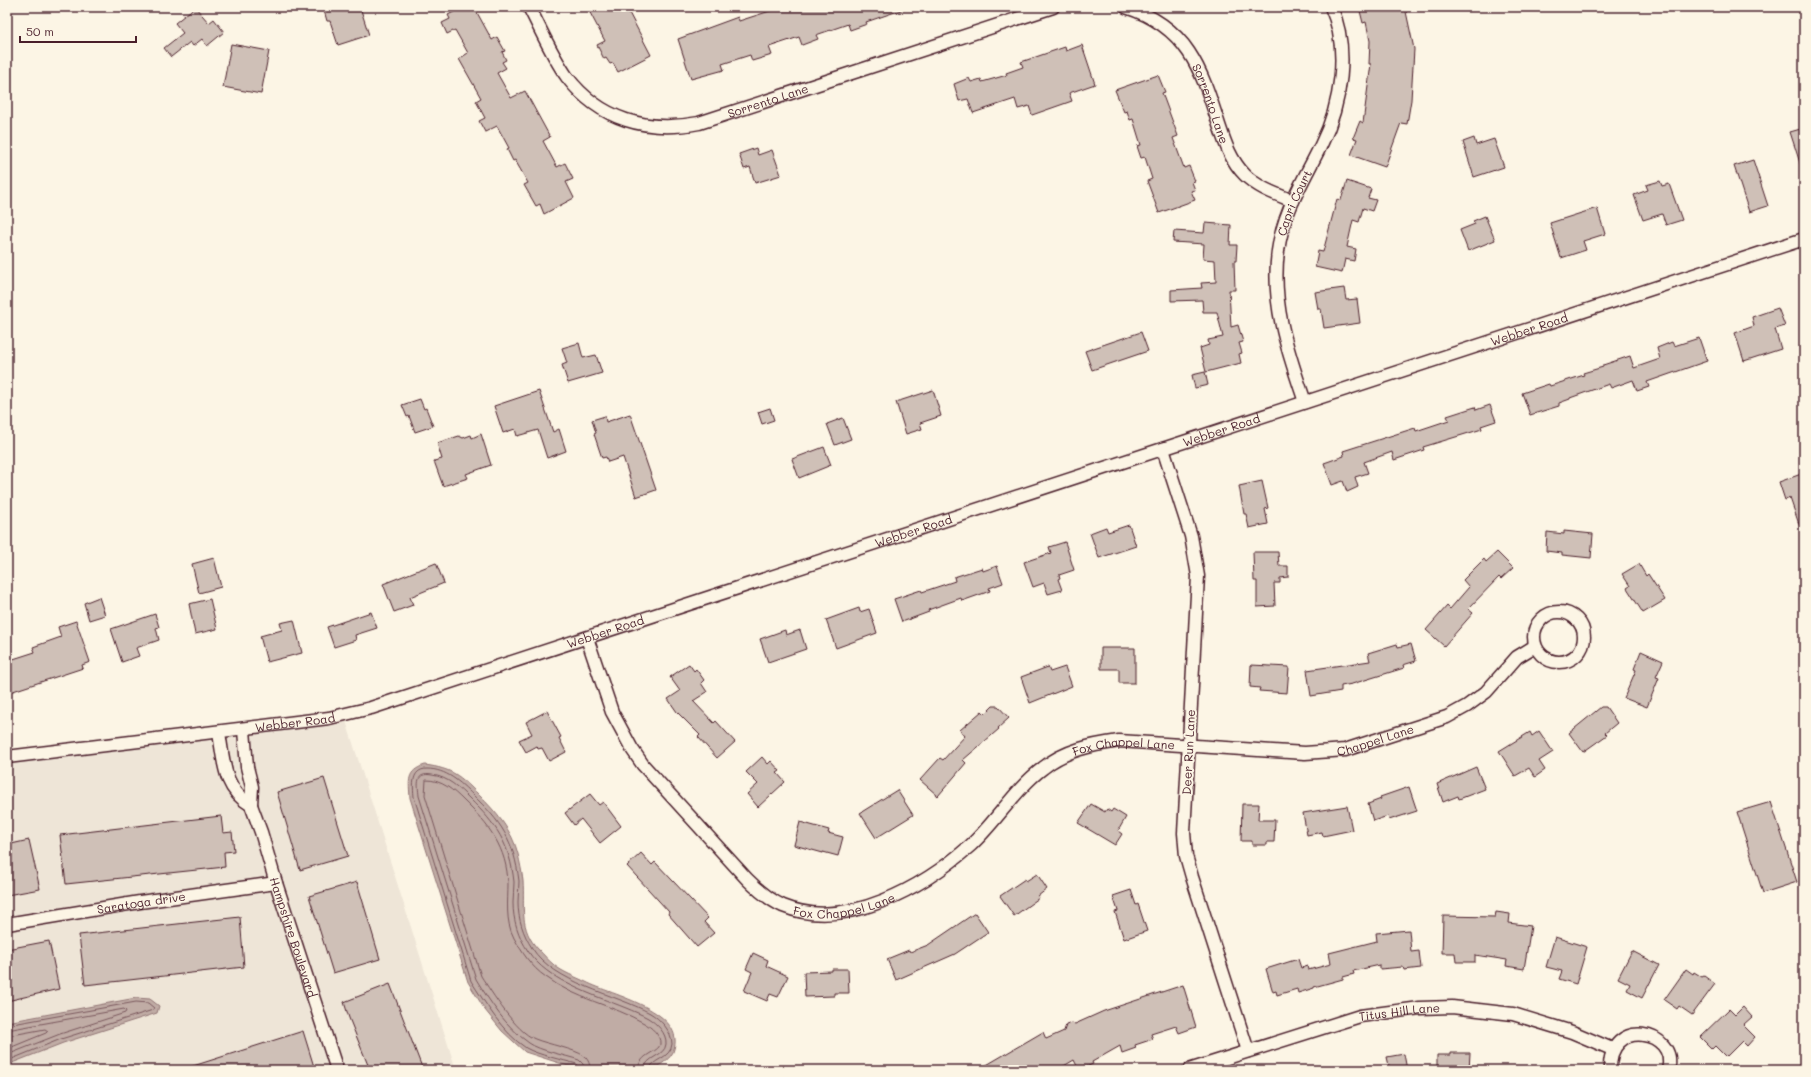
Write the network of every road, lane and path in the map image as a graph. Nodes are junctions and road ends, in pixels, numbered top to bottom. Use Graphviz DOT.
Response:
graph roads {
  1 [pos="529,7"];
  2 [pos="1053,7"];
  3 [pos="1331,7"];
  4 [pos="1132,8"];
  5 [pos="1293,201"];
  6 [pos="1804,239"];
  7 [pos="1305,402"];
  8 [pos="1163,449"];
  9 [pos="587,638"];
  10 [pos="1535,646"];
  11 [pos="244,730"];
  12 [pos="219,733"];
  13 [pos="1188,745"];
  14 [pos="7,757"];
  15 [pos="251,805"];
  16 [pos="276,883"];
  17 [pos="7,924"];
  18 [pos="1612,1049"];
  19 [pos="1248,1051"];
  20 [pos="336,1070"];
  21 [pos="1189,1070"];
  22 [pos="1610,1070"];
  23 [pos="1668,1070"];
  1 -- 2 [label="street, Sorrento Lane"];
  3 -- 5 [label="street, Capri Court"];
  4 -- 5 [label="street, Sorrento Lane"];
  5 -- 7 [label="street, Capri Court"];
  6 -- 7 [label="street, Webber Road"];
  7 -- 8 [label="street, Webber Road"];
  8 -- 9 [label="street, Webber Road"];
  8 -- 13 [label="street, Deer Run Lane"];
  9 -- 11 [label="street, Webber Road"];
  9 -- 13 [label="street, Fox Chappel Lane"];
  10 -- 10 [label="street"];
  10 -- 13 [label="street, Chappel Lane"];
  11 -- 12 [label="street, Webber Road"];
  11 -- 15 [label="street, Hampshire Boulevard"];
  12 -- 14 [label="street, Webber Road"];
  12 -- 15 [label="street"];
  13 -- 19 [label="street, Deer Run Lane"];
  15 -- 16 [label="street, Hampshire Boulevard"];
  16 -- 17 [label="street, Saratoga drive"];
  16 -- 20 [label="street, Hampshire Boulevard"];
  18 -- 19 [label="street, Titus Hill Lane"];
  18 -- 22 [label="street"];
  18 -- 23 [label="street"];
  19 -- 21 [label="street, Titus Hill Lane"];
}
